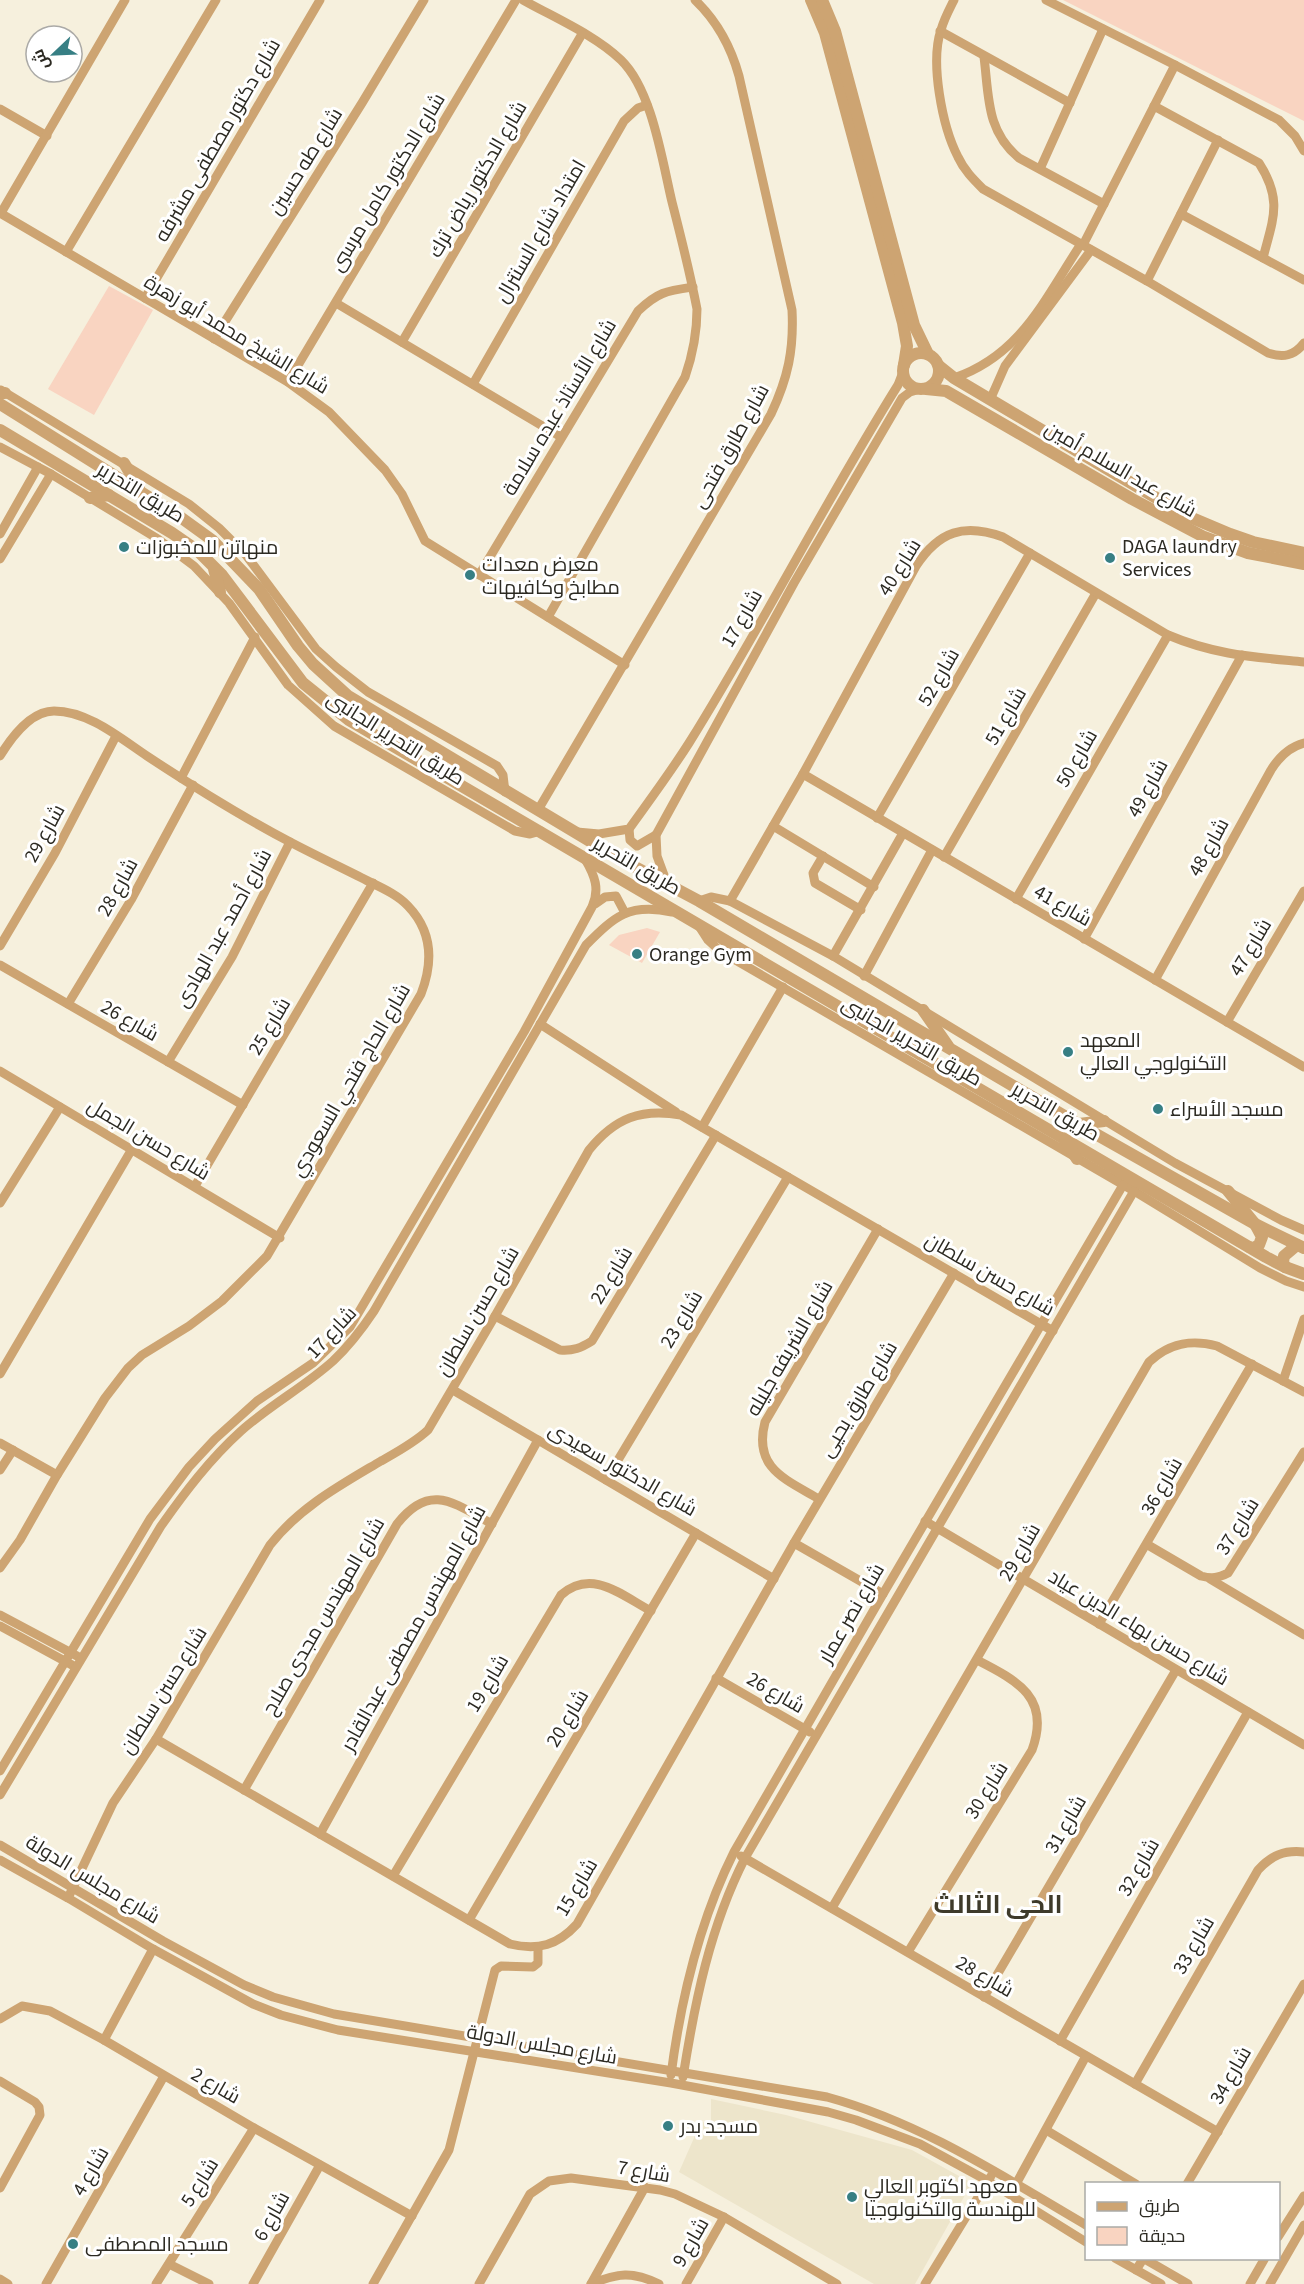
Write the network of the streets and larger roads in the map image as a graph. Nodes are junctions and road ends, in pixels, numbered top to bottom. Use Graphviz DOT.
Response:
graph roads {
  1 [pos="125,0"];
  2 [pos="216,0"];
  3 [pos="320,0"];
  4 [pos="424,0"];
  5 [pos="516,0"];
  6 [pos="524,0"];
  7 [pos="695,0"];
  8 [pos="811,0"];
  9 [pos="822,0"];
  10 [pos="954,0"];
  11 [pos="1046,0"];
  12 [pos="1103,29"];
  13 [pos="940,31"];
  14 [pos="582,34"];
  15 [pos="984,57"];
  16 [pos="1175,65"];
  17 [pos="1070,103"];
  18 [pos="647,105"];
  19 [pos="1154,106"];
  20 [pos="0,109"];
  21 [pos="46,136"];
  22 [pos="1218,140"];
  23 [pos="1304,151"];
  24 [pos="868,168"];
  25 [pos="1040,169"];
  26 [pos="1104,204"];
  27 [pos="0,213"];
  28 [pos="1181,214"];
  29 [pos="1085,247"];
  30 [pos="66,252"];
  31 [pos="1263,258"];
  32 [pos="1304,280"];
  33 [pos="1147,281"];
  34 [pos="693,287"];
  35 [pos="145,298"];
  36 [pos="336,303"];
  37 [pos="1028,331"];
  38 [pos="214,339"];
  39 [pos="402,342"];
  40 [pos="1304,343"];
  41 [pos="928,354"];
  42 [pos="939,366"];
  43 [pos="903,369"];
  44 [pos="954,378"];
  45 [pos="288,382"];
  46 [pos="473,384"];
  47 [pos="923,389"];
  48 [pos="1,395"];
  49 [pos="990,400"];
  50 [pos="0,430"];
  51 [pos="561,437"];
  52 [pos="0,447"];
  53 [pos="124,463"];
  54 [pos="38,467"];
  55 [pos="51,474"];
  56 [pos="1113,481"];
  57 [pos="141,492"];
  58 [pos="1134,493"];
  59 [pos="109,495"];
  60 [pos="90,498"];
  61 [pos="0,534"];
  62 [pos="1030,553"];
  63 [pos="1304,553"];
  64 [pos="0,559"];
  65 [pos="1304,564"];
  66 [pos="213,565"];
  67 [pos="479,575"];
  68 [pos="220,592"];
  69 [pos="1096,593"];
  70 [pos="548,617"];
  71 [pos="1168,635"];
  72 [pos="255,637"];
  73 [pos="1242,656"];
  74 [pos="1304,663"];
  75 [pos="625,665"];
  76 [pos="116,736"];
  77 [pos="1304,742"];
  78 [pos="433,748"];
  79 [pos="0,756"];
  80 [pos="421,762"];
  81 [pos="458,764"];
  82 [pos="803,774"];
  83 [pos="182,778"];
  84 [pos="452,778"];
  85 [pos="193,786"];
  86 [pos="505,792"];
  87 [pos="538,810"];
  88 [pos="877,818"];
  89 [pos="773,826"];
  90 [pos="629,830"];
  91 [pos="541,831"];
  92 [pos="576,832"];
  93 [pos="903,833"];
  94 [pos="656,835"];
  95 [pos="290,842"];
  96 [pos="932,850"];
  97 [pos="823,856"];
  98 [pos="584,857"];
  99 [pos="944,857"];
  100 [pos="373,883"];
  101 [pos="668,886"];
  102 [pos="874,887"];
  103 [pos="1304,891"];
  104 [pos="1016,898"];
  105 [pos="699,901"];
  106 [pos="730,901"];
  107 [pos="592,907"];
  108 [pos="861,910"];
  109 [pos="625,913"];
  110 [pos="680,913"];
  111 [pos="1084,939"];
  112 [pos="0,946"];
  113 [pos="833,956"];
  114 [pos="794,958"];
  115 [pos="0,965"];
  116 [pos="824,975"];
  117 [pos="864,976"];
  118 [pos="1155,980"];
  119 [pos="785,982"];
  120 [pos="819,995"];
  121 [pos="68,1004"];
  122 [pos="923,1010"];
  123 [pos="1227,1022"];
  124 [pos="540,1024"];
  125 [pos="951,1049"];
  126 [pos="894,1051"];
  127 [pos="917,1052"];
  128 [pos="168,1062"];
  129 [pos="1304,1067"];
  130 [pos="0,1071"];
  131 [pos="243,1105"];
  132 [pos="60,1107"];
  133 [pos="681,1115"];
  134 [pos="1104,1121"];
  135 [pos="1078,1124"];
  136 [pos="702,1127"];
  137 [pos="716,1135"];
  138 [pos="1064,1139"];
  139 [pos="132,1149"];
  140 [pos="1077,1159"];
  141 [pos="788,1177"];
  142 [pos="1123,1185"];
  143 [pos="195,1186"];
  144 [pos="4,1189"];
  145 [pos="1134,1191"];
  146 [pos="1228,1191"];
  147 [pos="0,1203"];
  148 [pos="1188,1217"];
  149 [pos="1255,1224"];
  150 [pos="878,1230"];
  151 [pos="1304,1230"];
  152 [pos="280,1238"];
  153 [pos="1249,1247"];
  154 [pos="1301,1247"];
  155 [pos="1285,1267"];
  156 [pos="954,1274"];
  157 [pos="1304,1274"];
  158 [pos="1304,1287"];
  159 [pos="495,1316"];
  160 [pos="1304,1319"];
  161 [pos="1041,1324"];
  162 [pos="1053,1331"];
  163 [pos="1252,1364"];
  164 [pos="0,1374"];
  165 [pos="1283,1381"];
  166 [pos="453,1390"];
  167 [pos="1304,1392"];
  168 [pos="538,1440"];
  169 [pos="0,1443"];
  170 [pos="13,1450"];
  171 [pos="1304,1452"];
  172 [pos="0,1470"];
  173 [pos="57,1475"];
  174 [pos="606,1480"];
  175 [pos="819,1499"];
  176 [pos="925,1521"];
  177 [pos="492,1524"];
  178 [pos="938,1529"];
  179 [pos="696,1533"];
  180 [pos="794,1543"];
  181 [pos="1148,1545"];
  182 [pos="0,1568"];
  183 [pos="774,1579"];
  184 [pos="1210,1579"];
  185 [pos="1024,1580"];
  186 [pos="883,1594"];
  187 [pos="651,1611"];
  188 [pos="0,1615"];
  189 [pos="1099,1624"];
  190 [pos="0,1626"];
  191 [pos="1304,1635"];
  192 [pos="977,1660"];
  193 [pos="74,1661"];
  194 [pos="1176,1670"];
  195 [pos="716,1678"];
  196 [pos="1248,1712"];
  197 [pos="805,1729"];
  198 [pos="817,1737"];
  199 [pos="156,1739"];
  200 [pos="1304,1745"];
  201 [pos="0,1771"];
  202 [pos="244,1790"];
  203 [pos="0,1795"];
  204 [pos="320,1834"];
  205 [pos="0,1845"];
  206 [pos="734,1852"];
  207 [pos="1304,1852"];
  208 [pos="745,1858"];
  209 [pos="0,1860"];
  210 [pos="393,1876"];
  211 [pos="73,1887"];
  212 [pos="68,1898"];
  213 [pos="832,1908"];
  214 [pos="469,1920"];
  215 [pos="538,1947"];
  216 [pos="153,1949"];
  217 [pos="908,1952"];
  218 [pos="1304,1984"];
  219 [pos="984,1997"];
  220 [pos="0,2019"];
  221 [pos="476,2039"];
  222 [pos="104,2040"];
  223 [pos="1060,2041"];
  224 [pos="473,2051"];
  225 [pos="1086,2056"];
  226 [pos="672,2071"];
  227 [pos="684,2073"];
  228 [pos="164,2076"];
  229 [pos="0,2081"];
  230 [pos="670,2083"];
  231 [pos="1135,2084"];
  232 [pos="682,2085"];
  233 [pos="254,2128"];
  234 [pos="1046,2130"];
  235 [pos="1218,2132"];
  236 [pos="320,2165"];
  237 [pos="993,2171"];
  238 [pos="988,2181"];
  239 [pos="1133,2182"];
  240 [pos="1188,2182"];
  241 [pos="1016,2184"];
  242 [pos="645,2187"];
  243 [pos="0,2188"];
  244 [pos="1304,2196"];
  245 [pos="412,2216"];
  246 [pos="724,2217"];
  247 [pos="1085,2224"];
  248 [pos="1304,2226"];
  249 [pos="1280,2234"];
  250 [pos="1085,2241"];
  251 [pos="1117,2260"];
  252 [pos="1142,2260"];
  253 [pos="1145,2260"];
  254 [pos="1264,2260"];
  255 [pos="169,2264"];
  256 [pos="1137,2270"];
  257 [pos="0,2279"];
  258 [pos="826,2281"];
  259 [pos="8,2284"];
  260 [pos="46,2284"];
  261 [pos="156,2284"];
  262 [pos="209,2284"];
  263 [pos="254,2284"];
  264 [pos="373,2284"];
  265 [pos="478,2284"];
  266 [pos="591,2284"];
  267 [pos="659,2284"];
  268 [pos="686,2284"];
  269 [pos="837,2284"];
  270 [pos="926,2284"];
  271 [pos="1161,2284"];
  272 [pos="1188,2284"];
  273 [pos="1250,2284"];
  274 [pos="1270,2284"];
  1 -- 21 [label="street"];
  2 -- 30 [label="street"];
  3 -- 35 [label="street, شارع دكتور مصطفى مشرفه"];
  4 -- 38 [label="street, شارع طه حسين"];
  5 -- 36 [label="street, شارع الدكتور كامل مرسى"];
  6 -- 14 [label="street"];
  7 -- 75 [label="street, شارع طارق فتحى"];
  8 -- 24 [label="street"];
  9 -- 24 [label="street"];
  10 -- 13 [label="street"];
  11 -- 12 [label="street"];
  12 -- 16 [label="street"];
  12 -- 17 [label="street"];
  13 -- 15 [label="street"];
  13 -- 29 [label="street"];
  14 -- 18 [label="street"];
  14 -- 39 [label="street, شارع الدكتور رياض ترك"];
  15 -- 17 [label="street"];
  15 -- 25 [label="street"];
  16 -- 19 [label="street"];
  16 -- 23 [label="street"];
  17 -- 25 [label="street"];
  18 -- 34 [label="street"];
  18 -- 46 [label="street, امتداد شارع السنترال"];
  19 -- 22 [label="street"];
  19 -- 26 [label="street"];
  20 -- 21 [label="street"];
  21 -- 27 [label="street"];
  22 -- 28 [label="street"];
  22 -- 31 [label="street"];
  24 -- 41 [label="street"];
  24 -- 43 [label="street"];
  25 -- 26 [label="street"];
  26 -- 29 [label="street"];
  27 -- 30 [label="street, شارع الشيخ محمد أبو زهرة"];
  28 -- 31 [label="street"];
  28 -- 33 [label="street"];
  29 -- 33 [label="street"];
  29 -- 37 [label="street"];
  30 -- 35 [label="street, شارع الشيخ محمد أبو زهرة"];
  31 -- 32 [label="street"];
  33 -- 40 [label="street"];
  34 -- 51 [label="street, شارع الأستاذ عبده سلامة"];
  34 -- 70 [label="street"];
  35 -- 38 [label="street, شارع الشيخ محمد أبو زهرة"];
  36 -- 39 [label="street"];
  36 -- 45 [label="street, شارع الدكتور كامل مرسى"];
  37 -- 44 [label="street"];
  37 -- 49 [label="street"];
  38 -- 45 [label="street, شارع الشيخ محمد أبو زهرة"];
  39 -- 46 [label="street"];
  41 -- 42 [label="street"];
  41 -- 43 [label="street"];
  42 -- 44 [label="street, شارع عبد السلام أمين"];
  42 -- 47 [label="street"];
  43 -- 47 [label="street"];
  43 -- 90 [label="street, شارع 17"];
  44 -- 49 [label="street, شارع عبد السلام أمين"];
  45 -- 67 [label="street, شارع الشيخ محمد أبو زهرة"];
  46 -- 51 [label="street"];
  47 -- 56 [label="street, شارع عبد السلام أمين"];
  47 -- 94 [label="street, شارع 17"];
  48 -- 53 [label="street, طريق التحرير الجانبى"];
  48 -- 57 [label="street, طريق التحرير"];
  49 -- 56 [label="street, شارع عبد السلام أمين"];
  50 -- 59 [label="street, طريق التحرير"];
  51 -- 67 [label="street, شارع الأستاذ عبده سلامة"];
  52 -- 54 [label="street, طريق التحرير الجانبى"];
  53 -- 57 [label="street"];
  53 -- 86 [label="street, طريق التحرير الجانبى"];
  54 -- 55 [label="street, طريق التحرير الجانبى"];
  54 -- 61 [label="street"];
  55 -- 60 [label="street, طريق التحرير الجانبى"];
  55 -- 64 [label="street"];
  56 -- 58 [label="street, شارع عبد السلام أمين"];
  57 -- 78 [label="street, طريق التحرير"];
  58 -- 63 [label="street, شارع عبد السلام أمين"];
  58 -- 65 [label="street, شارع عبد السلام أمين"];
  59 -- 60 [label="street"];
  59 -- 66 [label="street, طريق التحرير"];
  60 -- 68 [label="street, طريق التحرير الجانبى"];
  62 -- 69 [label="street, شارع 40"];
  62 -- 82 [label="street, شارع 40"];
  62 -- 88 [label="street, شارع 52"];
  66 -- 68 [label="street"];
  66 -- 80 [label="street, طريق التحرير"];
  67 -- 70 [label="street, شارع الشيخ محمد أبو زهرة"];
  68 -- 72 [label="street, طريق التحرير الجانبى"];
  69 -- 71 [label="street, شارع 40"];
  69 -- 99 [label="street, شارع 51"];
  70 -- 75 [label="street, شارع الشيخ محمد أبو زهرة"];
  71 -- 73 [label="street, شارع 40"];
  71 -- 104 [label="street, شارع 50"];
  72 -- 83 [label="street"];
  72 -- 91 [label="street, طريق التحرير الجانبى"];
  73 -- 74 [label="street, شارع 40"];
  73 -- 111 [label="street, شارع 49"];
  75 -- 87 [label="street, شارع طارق فتحى"];
  76 -- 79 [label="street, شارع الحاج فتحي السعودي"];
  76 -- 83 [label="street, شارع الحاج فتحي السعودي"];
  76 -- 112 [label="street, شارع 29"];
  77 -- 118 [label="street, شارع 48"];
  78 -- 80 [label="street"];
  78 -- 81 [label="street, طريق التحرير"];
  80 -- 84 [label="street, طريق التحرير"];
  81 -- 84 [label="street"];
  81 -- 86 [label="street, طريق التحرير"];
  82 -- 88 [label="street, شارع 41"];
  82 -- 89 [label="street, شارع 40"];
  83 -- 85 [label="street, شارع الحاج فتحي السعودي"];
  84 -- 91 [label="street, طريق التحرير"];
  85 -- 95 [label="street, شارع الحاج فتحي السعودي"];
  85 -- 121 [label="street, شارع 28"];
  86 -- 87 [label="street, طريق التحرير"];
  87 -- 92 [label="street, طريق التحرير"];
  88 -- 93 [label="street, شارع 41"];
  89 -- 97 [label="street"];
  89 -- 106 [label="street, شارع 40"];
  90 -- 92 [label="street"];
  90 -- 94 [label="street"];
  91 -- 98 [label="street, طريق التحرير"];
  92 -- 101 [label="street, طريق التحرير"];
  93 -- 96 [label="street, شارع 41"];
  93 -- 102 [label="street"];
  94 -- 101 [label="street"];
  95 -- 100 [label="street, شارع الحاج فتحي السعودي"];
  95 -- 128 [label="street, شارع أحمد عبد الهادى"];
  96 -- 99 [label="street, شارع 41"];
  96 -- 117 [label="street"];
  97 -- 102 [label="street"];
  97 -- 108 [label="street"];
  98 -- 107 [label="street, شارع 17"];
  98 -- 110 [label="street, طريق التحرير"];
  99 -- 104 [label="street, شارع 41"];
  100 -- 131 [label="street, شارع 25"];
  100 -- 152 [label="street, شارع الحاج فتحي السعودي"];
  101 -- 105 [label="street, طريق التحرير"];
  102 -- 108 [label="street"];
  103 -- 123 [label="street, شارع 47"];
  104 -- 111 [label="street, شارع 41"];
  105 -- 106 [label="street, طريق التحرير الجانبى"];
  105 -- 114 [label="street, طريق التحرير"];
  106 -- 113 [label="street, طريق التحرير الجانبى"];
  107 -- 109 [label="street"];
  107 -- 193 [label="street, شارع 17"];
  108 -- 113 [label="street"];
  109 -- 110 [label="street, شارع 17"];
  109 -- 124 [label="street, شارع 17"];
  110 -- 119 [label="street, طريق التحرير"];
  111 -- 118 [label="street, شارع 41"];
  113 -- 117 [label="street, طريق التحرير الجانبى"];
  114 -- 116 [label="street, طريق التحرير"];
  114 -- 119 [label="street"];
  115 -- 121 [label="street, شارع 26"];
  116 -- 120 [label="street"];
  116 -- 125 [label="street, طريق التحرير"];
  117 -- 122 [label="street, طريق التحرير الجانبى"];
  118 -- 123 [label="street, شارع 41"];
  119 -- 120 [label="street, طريق التحرير"];
  119 -- 126 [label="street, طريق التحرير الجانبى"];
  119 -- 136 [label="street"];
  120 -- 127 [label="street, طريق التحرير"];
  121 -- 128 [label="street, شارع 26"];
  122 -- 125 [label="street"];
  122 -- 134 [label="street, طريق التحرير الجانبى"];
  123 -- 129 [label="street, شارع 41"];
  124 -- 133 [label="street"];
  124 -- 193 [label="street, شارع 17"];
  125 -- 135 [label="street, طريق التحرير"];
  126 -- 127 [label="street"];
  126 -- 140 [label="street, طريق التحرير الجانبى"];
  127 -- 138 [label="street, طريق التحرير"];
  128 -- 131 [label="street, شارع 26"];
  130 -- 132 [label="street, شارع حسن الجمل"];
  131 -- 143 [label="street, شارع 25"];
  132 -- 139 [label="street, شارع حسن الجمل"];
  132 -- 144 [label="street"];
  133 -- 136 [label="street, شارع حسن سلطان"];
  133 -- 159 [label="street, شارع حسن سلطان"];
  134 -- 135 [label="street"];
  134 -- 146 [label="street, طريق التحرير الجانبى"];
  135 -- 149 [label="street, طريق التحرير"];
  136 -- 137 [label="street, شارع حسن سلطان"];
  137 -- 141 [label="street, شارع حسن سلطان"];
  137 -- 159 [label="street, شارع 22"];
  138 -- 140 [label="street"];
  138 -- 148 [label="street, طريق التحرير"];
  139 -- 143 [label="street, شارع حسن الجمل"];
  139 -- 164 [label="street"];
  140 -- 142 [label="street, طريق التحرير الجانبى"];
  141 -- 150 [label="street, شارع حسن سلطان"];
  141 -- 174 [label="street, شارع 23"];
  142 -- 145 [label="street, طريق التحرير الجانبى"];
  142 -- 161 [label="street, شارع نصر عمار"];
  143 -- 152 [label="street, شارع حسن الجمل"];
  144 -- 147 [label="street"];
  145 -- 148 [label="street, طريق التحرير الجانبى"];
  145 -- 162 [label="street, شارع نصر عمار"];
  146 -- 149 [label="street"];
  146 -- 151 [label="street, طريق التحرير الجانبى"];
  148 -- 153 [label="street, طريق التحرير"];
  148 -- 158 [label="street, طريق التحرير الجانبى"];
  149 -- 153 [label="street"];
  149 -- 154 [label="street, طريق التحرير"];
  150 -- 156 [label="street, شارع حسن سلطان"];
  150 -- 175 [label="street, شارع الشريفه جليله"];
  152 -- 173 [label="street, شارع الحاج فتحي السعودي"];
  153 -- 155 [label="street, طريق التحرير"];
  154 -- 155 [label="street"];
  155 -- 157 [label="street, طريق التحرير"];
  156 -- 161 [label="street, شارع حسن سلطان"];
  156 -- 175 [label="street, شارع طارق يحيى"];
  159 -- 166 [label="street, شارع حسن سلطان"];
  160 -- 165 [label="street"];
  161 -- 162 [label="street, شارع حسن سلطان"];
  161 -- 176 [label="street, شارع نصر عمار"];
  162 -- 178 [label="street, شارع نصر عمار"];
  163 -- 165 [label="street, شارع 29"];
  163 -- 181 [label="street, شارع 36"];
  163 -- 185 [label="street, شارع 29"];
  165 -- 167 [label="street, شارع 29"];
  166 -- 168 [label="street, شارع الدكتور سعيدى"];
  166 -- 199 [label="street, شارع حسن سلطان"];
  168 -- 174 [label="street, شارع الدكتور سعيدى"];
  168 -- 177 [label="street, شارع المهندس مصطفى عبدالقادر"];
  169 -- 170 [label="street"];
  170 -- 172 [label="street"];
  170 -- 173 [label="street"];
  171 -- 184 [label="street, شارع 37"];
  173 -- 182 [label="street, شارع الحاج فتحي السعودي"];
  174 -- 179 [label="street, شارع الدكتور سعيدى"];
  175 -- 180 [label="street, شارع طارق يحيى"];
  176 -- 178 [label="street, شارع حسن بهاء الدين عياد"];
  176 -- 186 [label="street, شارع نصر عمار"];
  177 -- 202 [label="street, شارع المهندس مجدى صلاح"];
  177 -- 204 [label="street, شارع المهندس مصطفى عبدالقادر"];
  178 -- 185 [label="street, شارع حسن بهاء الدين عياد"];
  178 -- 198 [label="street, شارع نصر عمار"];
  179 -- 183 [label="street, شارع الدكتور سعيدى"];
  179 -- 187 [label="street, شارع 20"];
  180 -- 183 [label="street, شارع 15"];
  180 -- 186 [label="street"];
  181 -- 184 [label="street, شارع 37"];
  181 -- 189 [label="street, شارع 36"];
  183 -- 195 [label="street, شارع 15"];
  184 -- 191 [label="street"];
  185 -- 189 [label="street, شارع حسن بهاء الدين عياد"];
  185 -- 192 [label="street, شارع 29"];
  186 -- 197 [label="street, شارع نصر عمار"];
  187 -- 210 [label="street, شارع 19"];
  187 -- 214 [label="street, شارع 20"];
  188 -- 193 [label="street"];
  189 -- 194 [label="street, شارع حسن بهاء الدين عياد"];
  190 -- 193 [label="street"];
  192 -- 213 [label="street, شارع 29"];
  192 -- 217 [label="street, شارع 30"];
  193 -- 201 [label="street, شارع 17"];
  193 -- 203 [label="street, شارع 17"];
  194 -- 196 [label="street, شارع حسن بهاء الدين عياد"];
  194 -- 219 [label="street, شارع 31"];
  195 -- 197 [label="street, شارع 26"];
  195 -- 215 [label="street, شارع 15"];
  196 -- 200 [label="street, شارع حسن بهاء الدين عياد"];
  196 -- 223 [label="street, شارع 32"];
  197 -- 198 [label="street, شارع 26"];
  197 -- 206 [label="street, شارع نصر عمار"];
  198 -- 208 [label="street, شارع نصر عمار"];
  199 -- 202 [label="street, شارع 15"];
  199 -- 211 [label="street, شارع حسن سلطان"];
  202 -- 204 [label="street, شارع 15"];
  204 -- 210 [label="street, شارع 15"];
  205 -- 211 [label="street, شارع مجلس الدولة"];
  206 -- 208 [label="street, شارع 28"];
  206 -- 226 [label="street, شارع نصر عمار"];
  207 -- 231 [label="street, شارع 33"];
  208 -- 213 [label="street, شارع 28"];
  208 -- 227 [label="street, شارع نصر عمار"];
  209 -- 212 [label="street, شارع مجلس الدولة"];
  210 -- 214 [label="street, شارع 15"];
  211 -- 212 [label="street, شارع حسن سلطان"];
  211 -- 221 [label="street, شارع مجلس الدولة"];
  212 -- 216 [label="street, شارع مجلس الدولة"];
  213 -- 217 [label="street, شارع 28"];
  214 -- 215 [label="street, شارع 15"];
  215 -- 221 [label="street"];
  216 -- 222 [label="street"];
  216 -- 224 [label="street, شارع مجلس الدولة"];
  217 -- 219 [label="street, شارع 28"];
  218 -- 235 [label="street, شارع 34"];
  219 -- 223 [label="street, شارع 28"];
  220 -- 222 [label="street, شارع 2"];
  221 -- 224 [label="street"];
  221 -- 226 [label="street, شارع مجلس الدولة"];
  222 -- 228 [label="street, شارع 2"];
  223 -- 225 [label="street, شارع 28"];
  224 -- 230 [label="street, شارع مجلس الدولة"];
  224 -- 245 [label="street"];
  225 -- 231 [label="street, شارع 28"];
  225 -- 234 [label="street"];
  226 -- 227 [label="street, شارع مجلس الدولة"];
  226 -- 230 [label="street, شارع نصر عمار"];
  227 -- 232 [label="street, شارع نصر عمار"];
  227 -- 237 [label="street, شارع مجلس الدولة"];
  228 -- 233 [label="street, شارع 2"];
  228 -- 260 [label="street, شارع 4"];
  229 -- 243 [label="street"];
  230 -- 232 [label="street, شارع مجلس الدولة"];
  231 -- 235 [label="street, شارع 28"];
  232 -- 238 [label="street, شارع مجلس الدولة"];
  233 -- 236 [label="street, شارع 2"];
  233 -- 255 [label="street, شارع 5"];
  234 -- 239 [label="street"];
  234 -- 241 [label="street"];
  235 -- 240 [label="street, شارع 34"];
  236 -- 245 [label="street, شارع 2"];
  236 -- 263 [label="street, شارع 6"];
  237 -- 238 [label="street"];
  237 -- 241 [label="street, شارع مجلس الدولة"];
  238 -- 250 [label="street, شارع مجلس الدولة"];
  238 -- 270 [label="street"];
  241 -- 247 [label="street, شارع مجلس الدولة"];
  242 -- 246 [label="street, شارع 7"];
  242 -- 265 [label="street, شارع 7"];
  242 -- 266 [label="street"];
  244 -- 249 [label="street"];
  245 -- 264 [label="street"];
  246 -- 258 [label="street, شارع 7"];
  246 -- 268 [label="street, شارع 9"];
  248 -- 274 [label="street"];
  251 -- 256 [label="street"];
  252 -- 256 [label="street"];
  253 -- 272 [label="street"];
  254 -- 273 [label="street"];
  255 -- 261 [label="street, شارع 5"];
  255 -- 262 [label="street"];
  256 -- 271 [label="street"];
  257 -- 259 [label="street"];
  258 -- 269 [label="street, شارع 7"];
  266 -- 267 [label="street"];
}
